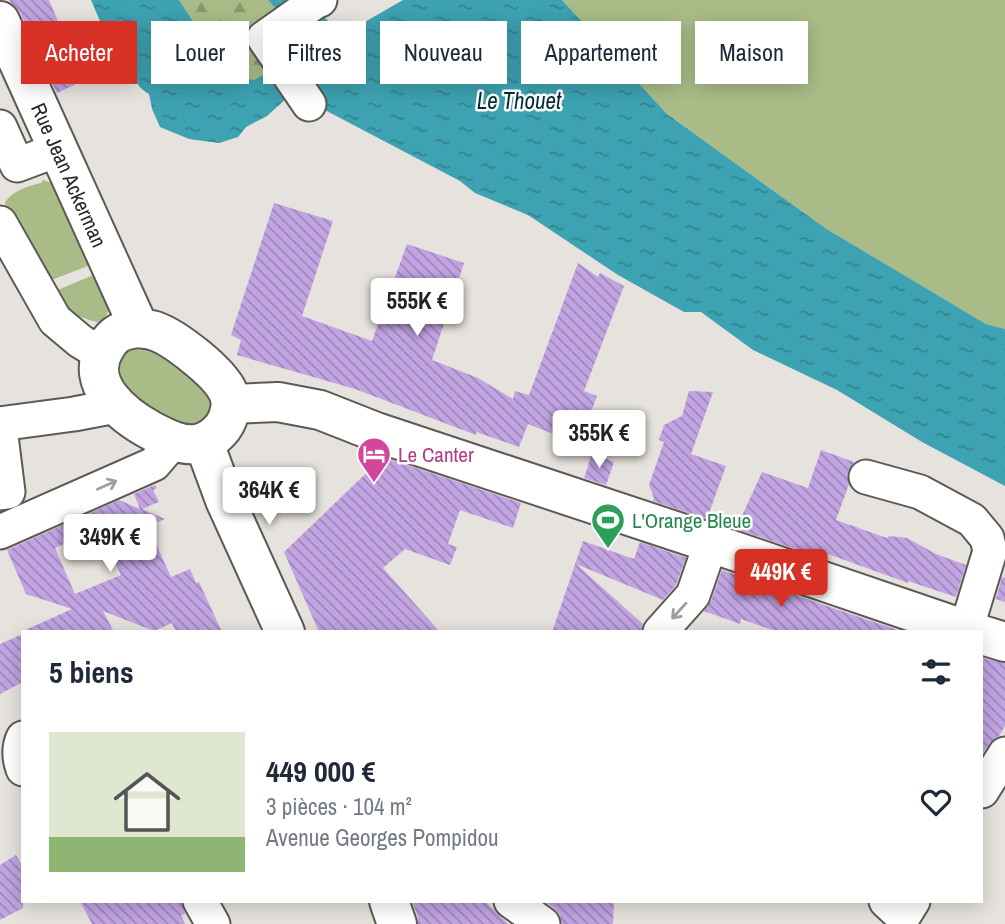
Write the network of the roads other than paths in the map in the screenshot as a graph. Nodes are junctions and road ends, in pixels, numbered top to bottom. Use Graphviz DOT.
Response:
graph roads {
  1 [pos="320,0"];
  2 [pos="0,21"];
  3 [pos="309,104"];
  4 [pos="0,127"];
  5 [pos="57,150"];
  6 [pos="0,223"];
  7 [pos="139,328"];
  8 [pos="101,354"];
  9 [pos="231,404"];
  10 [pos="116,406"];
  11 [pos="0,426"];
  12 [pos="188,442"];
  13 [pos="866,477"];
  14 [pos="0,493"];
  15 [pos="0,533"];
  16 [pos="711,543"];
  17 [pos="284,630"];
  18 [pos="662,630"];
  19 [pos="967,630"];
  20 [pos="973,630"];
  21 [pos="983,635"];
  22 [pos="1005,642"];
  23 [pos="21,743"];
  24 [pos="1005,754"];
  25 [pos="21,762"];
  26 [pos="983,789"];
  27 [pos="201,903"];
  28 [pos="514,903"];
  29 [pos="213,924"];
  30 [pos="543,924"];
  1 -- 3 [label="street"];
  2 -- 5 [label="main road, Rue Jean Ackerman"];
  4 -- 5 [label="street"];
  5 -- 7 [label="main road, Rue Jean Ackerman"];
  6 -- 8 [label="street"];
  7 -- 8 [label="main road"];
  7 -- 9 [label="main road"];
  8 -- 10 [label="main road"];
  9 -- 12 [label="main road"];
  9 -- 16 [label="main road"];
  10 -- 11 [label="street"];
  10 -- 12 [label="main road"];
  11 -- 14 [label="street"];
  15 -- 12 [label="street, one-way"];
  12 -- 17 [label="main road"];
  13 -- 20 [label="street"];
  16 -- 18 [label="street, one-way"];
  16 -- 19 [label="main road"];
  21 -- 22 [label="main road"];
  23 -- 25 [label="street"];
  24 -- 26 [label="street"];
  27 -- 29 [label="street"];
  28 -- 30 [label="street"];
}
